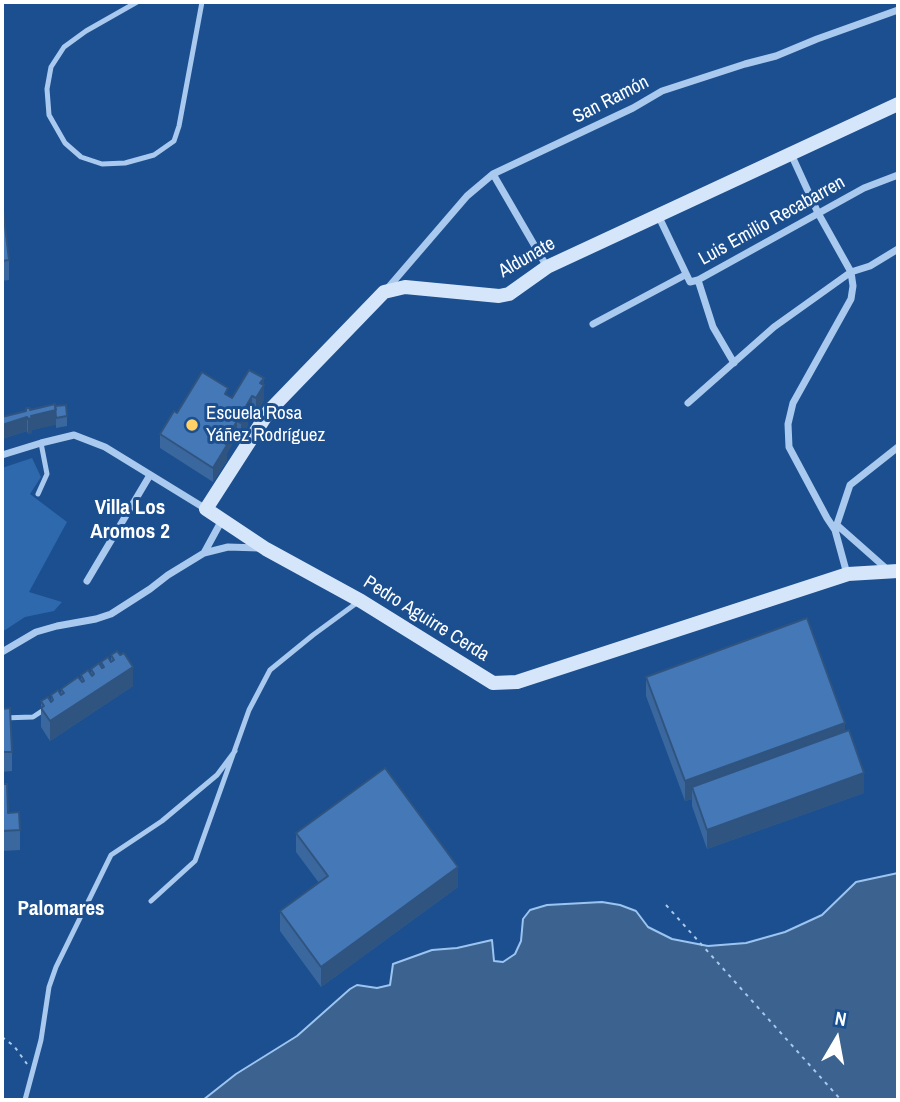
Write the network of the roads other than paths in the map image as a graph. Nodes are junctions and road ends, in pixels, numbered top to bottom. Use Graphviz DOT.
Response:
graph roads {
  1 [pos="137,2"];
  2 [pos="202,2"];
  3 [pos="898,10"];
  4 [pos="898,104"];
  5 [pos="791,154"];
  6 [pos="493,174"];
  7 [pos="898,175"];
  8 [pos="818,214"];
  9 [pos="657,215"];
  10 [pos="898,250"];
  11 [pos="547,267"];
  12 [pos="851,272"];
  13 [pos="685,275"];
  14 [pos="698,280"];
  15 [pos="384,292"];
  16 [pos="593,324"];
  17 [pos="734,363"];
  18 [pos="688,403"];
  19 [pos="41,443"];
  20 [pos="898,447"];
  21 [pos="2,455"];
  22 [pos="150,475"];
  23 [pos="38,494"];
  24 [pos="206,509"];
  25 [pos="222,520"];
  26 [pos="836,528"];
  27 [pos="266,549"];
  28 [pos="204,553"];
  29 [pos="894,571"];
  30 [pos="848,574"];
  31 [pos="87,581"];
  32 [pos="361,601"];
  33 [pos="2,652"];
  34 [pos="55,703"];
  35 [pos="2,718"];
  36 [pos="235,751"];
  37 [pos="151,901"];
  38 [pos="24,1100"];
  1 -- 2 [label="lane"];
  3 -- 6 [label="street, San Ramón"];
  4 -- 5 [label="street, Aldunate"];
  5 -- 8 [label="street"];
  5 -- 9 [label="street, Aldunate"];
  6 -- 11 [label="street"];
  6 -- 15 [label="street, San Ramón"];
  7 -- 8 [label="street, Luis Emilio Recabarren"];
  8 -- 12 [label="street"];
  8 -- 14 [label="street, Luis Emilio Recabarren"];
  9 -- 11 [label="street, Aldunate"];
  9 -- 13 [label="street, Luis Emilio Recabarren"];
  10 -- 12 [label="street"];
  11 -- 15 [label="street, Aldunate"];
  12 -- 17 [label="street"];
  12 -- 26 [label="street"];
  13 -- 14 [label="street, Luis Emilio Recabarren"];
  13 -- 16 [label="street"];
  14 -- 17 [label="street"];
  15 -- 24 [label="street"];
  17 -- 18 [label="street"];
  19 -- 21 [label="street, Pedro Aguirre Cerda"];
  19 -- 22 [label="street, Pedro Aguirre Cerda"];
  19 -- 23 [label="lane"];
  20 -- 26 [label="street"];
  22 -- 24 [label="street, Pedro Aguirre Cerda"];
  22 -- 31 [label="street"];
  24 -- 25 [label="street, Pedro Aguirre Cerda"];
  25 -- 27 [label="street, Pedro Aguirre Cerda"];
  25 -- 28 [label="street"];
  26 -- 29 [label="street"];
  26 -- 30 [label="street"];
  27 -- 28 [label="street"];
  27 -- 32 [label="street, Pedro Aguirre Cerda"];
  28 -- 33 [label="street"];
  29 -- 30 [label="street, Pedro Aguirre Cerda"];
  30 -- 32 [label="street, Pedro Aguirre Cerda"];
  32 -- 36 [label="lane"];
  34 -- 35 [label="lane"];
  36 -- 37 [label="lane"];
  36 -- 38 [label="lane"];
}
